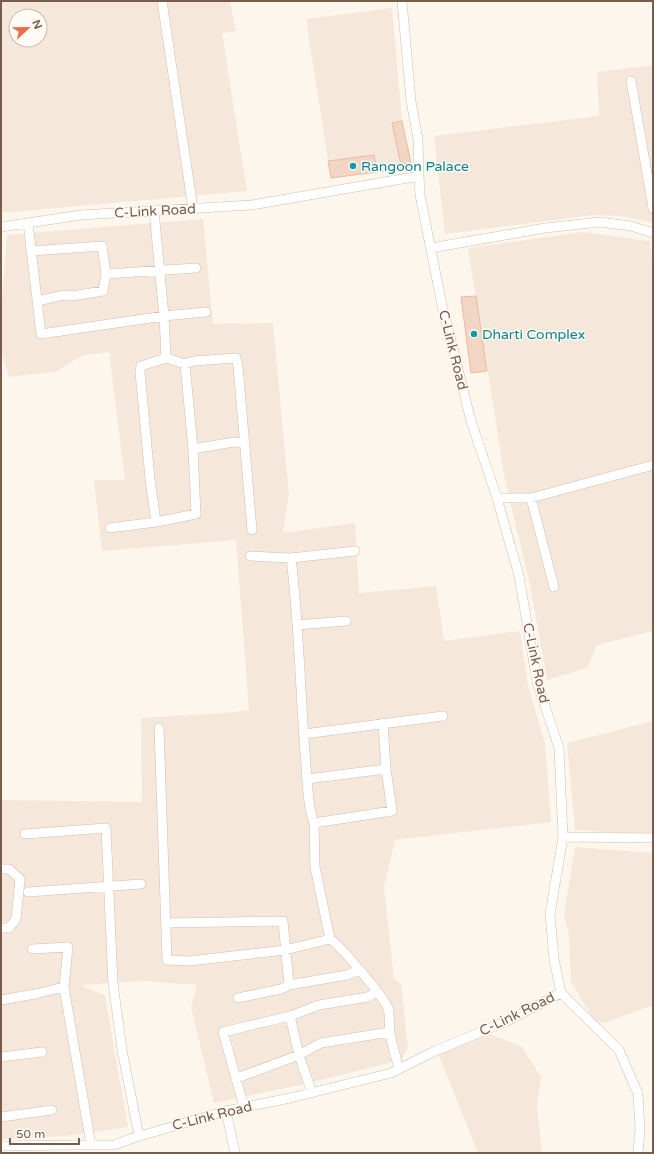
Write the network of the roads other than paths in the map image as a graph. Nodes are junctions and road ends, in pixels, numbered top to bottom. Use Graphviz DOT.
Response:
graph roads {
  1 [pos="162,1"];
  2 [pos="402,1"];
  3 [pos="631,81"];
  4 [pos="653,150"];
  5 [pos="643,152"];
  6 [pos="419,176"];
  7 [pos="653,208"];
  8 [pos="193,209"];
  9 [pos="154,211"];
  10 [pos="28,223"];
  11 [pos="1,227"];
  12 [pos="653,232"];
  13 [pos="431,248"];
  14 [pos="31,251"];
  15 [pos="196,268"];
  16 [pos="159,269"];
  17 [pos="106,274"];
  18 [pos="37,301"];
  19 [pos="206,312"];
  20 [pos="164,316"];
  21 [pos="166,358"];
  22 [pos="184,364"];
  23 [pos="245,443"];
  24 [pos="193,449"];
  25 [pos="653,465"];
  26 [pos="497,498"];
  27 [pos="531,498"];
  28 [pos="156,522"];
  29 [pos="110,528"];
  30 [pos="252,530"];
  31 [pos="355,551"];
  32 [pos="250,556"];
  33 [pos="291,558"];
  34 [pos="554,587"];
  35 [pos="346,621"];
  36 [pos="297,624"];
  37 [pos="443,716"];
  38 [pos="383,723"];
  39 [pos="159,728"];
  40 [pos="304,734"];
  41 [pos="386,769"];
  42 [pos="307,779"];
  43 [pos="314,823"];
  44 [pos="25,834"];
  45 [pos="563,836"];
  46 [pos="653,838"];
  47 [pos="1,869"];
  48 [pos="141,884"];
  49 [pos="108,887"];
  50 [pos="28,892"];
  51 [pos="166,923"];
  52 [pos="1,928"];
  53 [pos="330,939"];
  54 [pos="32,949"];
  55 [pos="285,950"];
  56 [pos="359,970"];
  57 [pos="288,985"];
  58 [pos="64,987"];
  59 [pos="377,992"];
  60 [pos="561,993"];
  61 [pos="238,998"];
  62 [pos="1,1000"];
  63 [pos="290,1016"];
  64 [pos="390,1032"];
  65 [pos="42,1052"];
  66 [pos="299,1055"];
  67 [pos="1,1057"];
  68 [pos="399,1069"];
  69 [pos="236,1078"];
  70 [pos="312,1093"];
  71 [pos="244,1107"];
  72 [pos="52,1110"];
  73 [pos="226,1111"];
  74 [pos="1,1117"];
  75 [pos="139,1136"];
  76 [pos="92,1145"];
  77 [pos="1,1146"];
  78 [pos="235,1153"];
  79 [pos="638,1153"];
  1 -- 8 [label="street"];
  2 -- 6 [label="street"];
  3 -- 5 [label="street"];
  4 -- 5 [label="street"];
  5 -- 7 [label="street"];
  6 -- 8 [label="street, C-Link Road"];
  6 -- 13 [label="street, C-Link Road"];
  8 -- 9 [label="street, C-Link Road"];
  9 -- 10 [label="street, C-Link Road"];
  9 -- 16 [label="street"];
  10 -- 11 [label="street, C-Link Road"];
  10 -- 14 [label="street"];
  12 -- 13 [label="street"];
  13 -- 26 [label="street, C-Link Road"];
  14 -- 17 [label="street"];
  14 -- 18 [label="street"];
  15 -- 16 [label="street"];
  16 -- 17 [label="street"];
  16 -- 20 [label="street"];
  17 -- 18 [label="street"];
  18 -- 20 [label="street"];
  19 -- 20 [label="street"];
  20 -- 21 [label="street"];
  21 -- 22 [label="street"];
  21 -- 28 [label="street"];
  22 -- 23 [label="street"];
  22 -- 24 [label="street"];
  23 -- 24 [label="street"];
  23 -- 30 [label="street"];
  24 -- 28 [label="street"];
  25 -- 27 [label="street"];
  26 -- 27 [label="street"];
  26 -- 45 [label="street, C-Link Road"];
  27 -- 34 [label="street"];
  28 -- 29 [label="street"];
  31 -- 33 [label="street"];
  32 -- 33 [label="street"];
  33 -- 36 [label="street"];
  35 -- 36 [label="street"];
  36 -- 40 [label="street"];
  37 -- 38 [label="street"];
  38 -- 40 [label="street"];
  38 -- 41 [label="street"];
  39 -- 51 [label="street"];
  40 -- 42 [label="street"];
  41 -- 42 [label="street"];
  41 -- 43 [label="street"];
  42 -- 43 [label="street"];
  43 -- 53 [label="street"];
  44 -- 49 [label="street"];
  45 -- 46 [label="street"];
  45 -- 60 [label="street, C-Link Road"];
  47 -- 52 [label="street"];
  48 -- 49 [label="street"];
  49 -- 50 [label="street"];
  49 -- 75 [label="street"];
  51 -- 55 [label="street"];
  51 -- 55 [label="street"];
  53 -- 55 [label="street"];
  53 -- 56 [label="street"];
  54 -- 58 [label="street"];
  55 -- 57 [label="street"];
  56 -- 57 [label="street"];
  56 -- 59 [label="street"];
  57 -- 61 [label="street"];
  58 -- 62 [label="street"];
  58 -- 76 [label="street"];
  59 -- 63 [label="street"];
  59 -- 64 [label="street"];
  60 -- 68 [label="street, C-Link Road"];
  60 -- 79 [label="street"];
  63 -- 66 [label="street"];
  63 -- 69 [label="street"];
  64 -- 66 [label="street"];
  64 -- 68 [label="street"];
  65 -- 67 [label="street"];
  66 -- 69 [label="street"];
  66 -- 70 [label="street"];
  68 -- 70 [label="street, C-Link Road"];
  69 -- 71 [label="street"];
  70 -- 71 [label="street, C-Link Road"];
  71 -- 73 [label="street, C-Link Road"];
  72 -- 74 [label="street"];
  73 -- 75 [label="street, C-Link Road"];
  73 -- 78 [label="street"];
  75 -- 76 [label="street, C-Link Road"];
  76 -- 77 [label="street, C-Link Road"];
}
